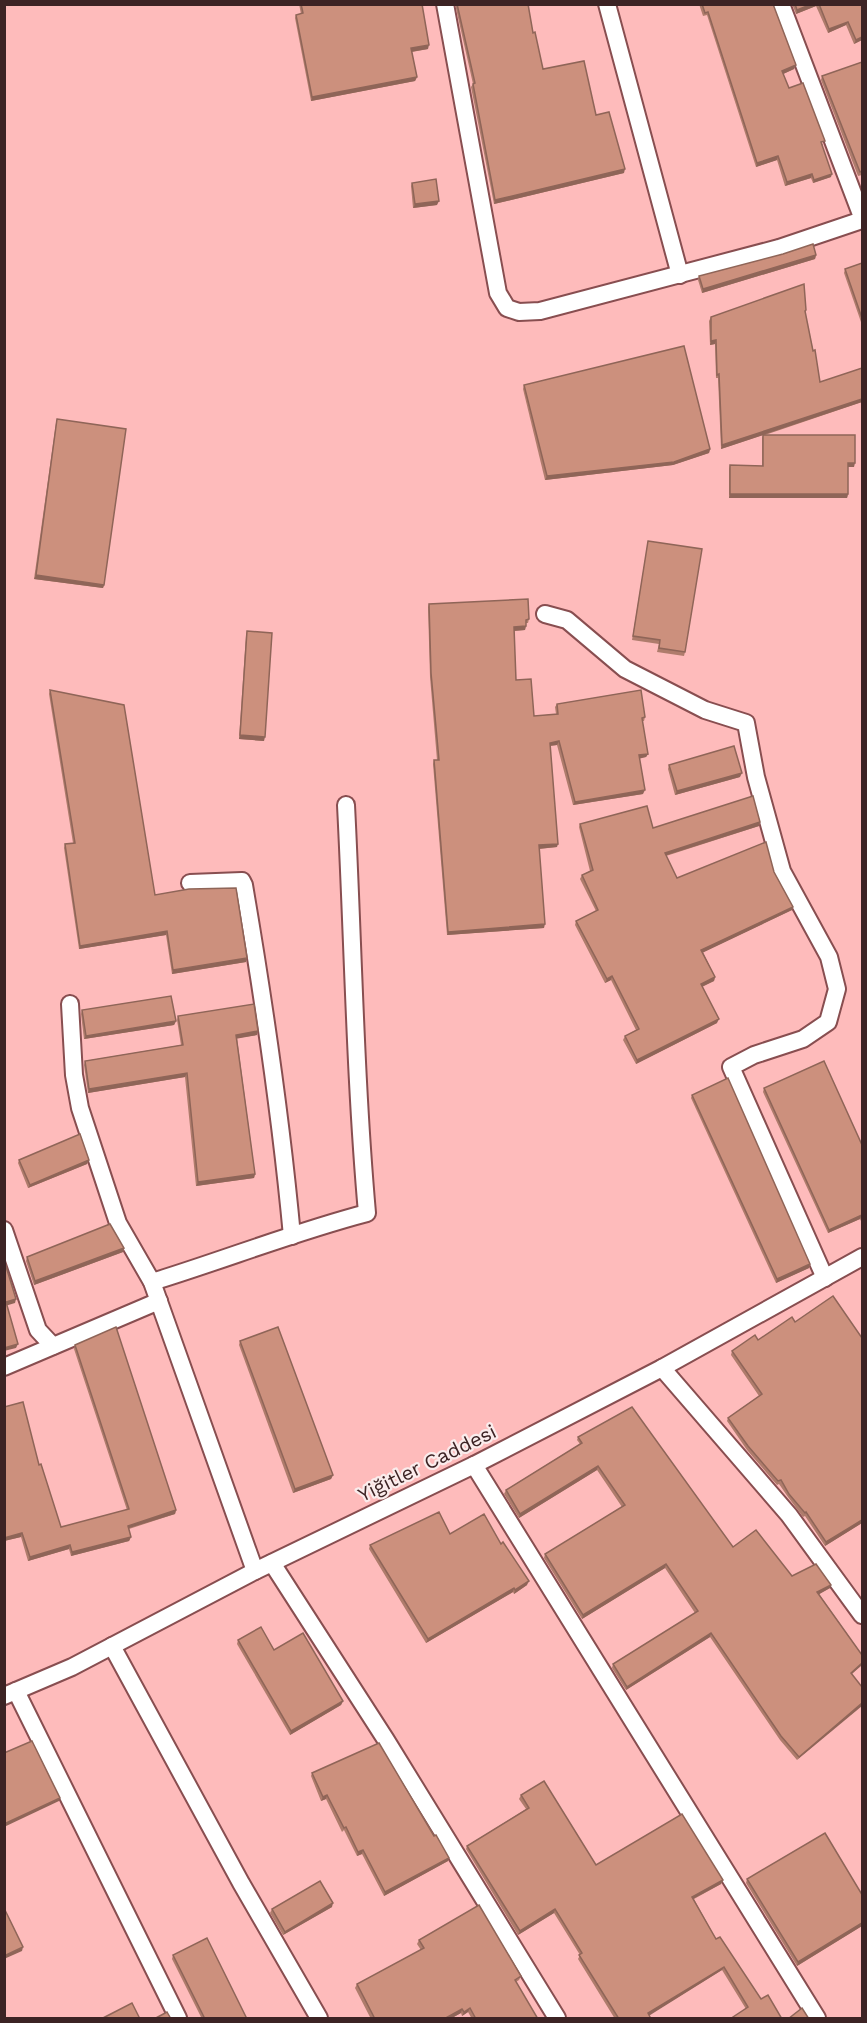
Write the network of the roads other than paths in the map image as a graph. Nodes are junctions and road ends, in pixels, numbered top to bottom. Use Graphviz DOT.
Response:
graph roads {
  1 [pos="445,4"];
  2 [pos="607,4"];
  3 [pos="781,4"];
  4 [pos="862,219"];
  5 [pos="680,274"];
  6 [pos="545,614"];
  7 [pos="346,805"];
  8 [pos="190,883"];
  9 [pos="70,1004"];
  10 [pos="4,1230"];
  11 [pos="292,1236"];
  12 [pos="862,1257"];
  13 [pos="825,1278"];
  14 [pos="152,1282"];
  15 [pos="159,1301"];
  16 [pos="53,1346"];
  17 [pos="4,1367"];
  18 [pos="662,1368"];
  19 [pos="474,1465"];
  20 [pos="272,1563"];
  21 [pos="255,1571"];
  22 [pos="862,1615"];
  23 [pos="112,1646"];
  24 [pos="10,1694"];
  25 [pos="178,2019"];
  26 [pos="319,2019"];
  27 [pos="557,2019"];
  28 [pos="817,2019"];
  1 -- 5 [label="street"];
  2 -- 5 [label="street"];
  3 -- 4 [label="street"];
  4 -- 5 [label="street"];
  6 -- 13 [label="street"];
  7 -- 11 [label="street"];
  8 -- 11 [label="street"];
  9 -- 14 [label="street"];
  10 -- 16 [label="street"];
  11 -- 14 [label="street"];
  12 -- 13 [label="street, Yiğitler Caddesi"];
  13 -- 18 [label="street, Yiğitler Caddesi"];
  14 -- 15 [label="street"];
  15 -- 16 [label="street"];
  15 -- 21 [label="street"];
  16 -- 17 [label="street"];
  18 -- 19 [label="street, Yiğitler Caddesi"];
  18 -- 22 [label="street"];
  19 -- 20 [label="street, Yiğitler Caddesi"];
  19 -- 28 [label="street"];
  20 -- 21 [label="street, Yiğitler Caddesi"];
  20 -- 27 [label="street"];
  21 -- 23 [label="street, Yiğitler Caddesi"];
  23 -- 24 [label="street, Yiğitler Caddesi"];
  23 -- 26 [label="street"];
  24 -- 25 [label="street"];
}
